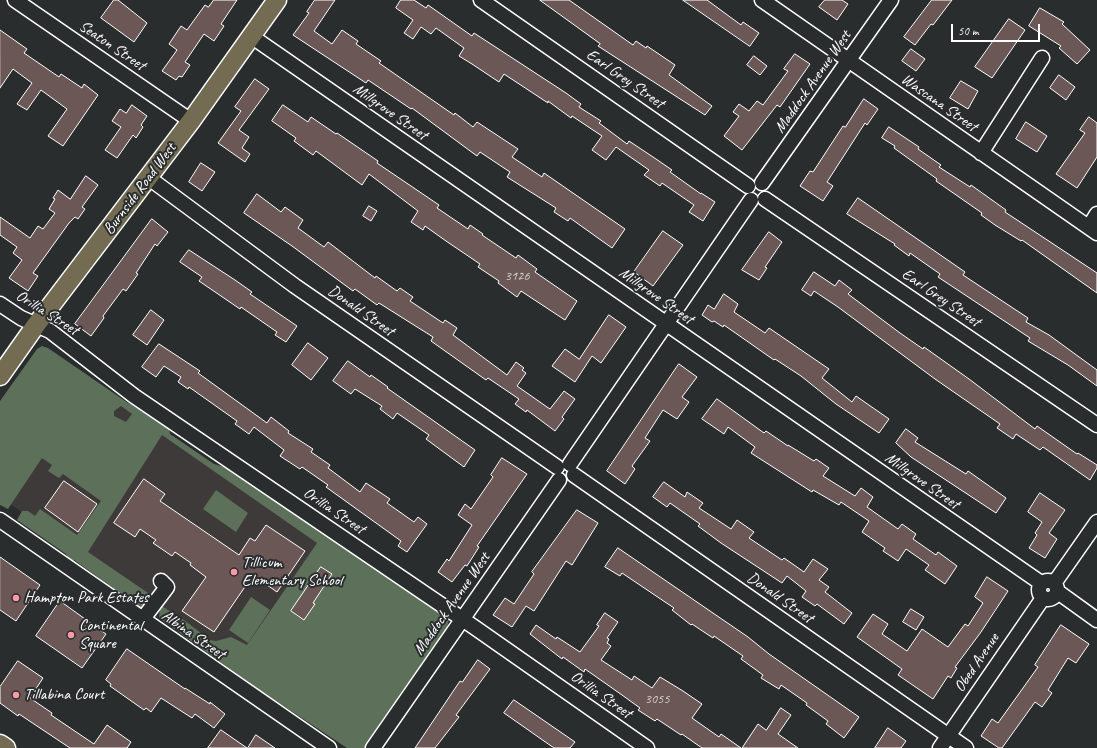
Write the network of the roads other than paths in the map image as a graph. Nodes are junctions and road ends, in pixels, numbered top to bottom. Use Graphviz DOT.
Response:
graph roads {
  1 [pos="15,0"];
  2 [pos="277,0"];
  3 [pos="481,0"];
  4 [pos="762,0"];
  5 [pos="891,0"];
  6 [pos="252,36"];
  7 [pos="1042,58"];
  8 [pos="849,61"];
  9 [pos="191,121"];
  10 [pos="981,153"];
  11 [pos="149,178"];
  12 [pos="762,183"];
  13 [pos="748,186"];
  14 [pos="765,198"];
  15 [pos="750,200"];
  16 [pos="1097,214"];
  17 [pos="1093,230"];
  18 [pos="0,304"];
  19 [pos="666,324"];
  20 [pos="36,325"];
  21 [pos="0,366"];
  22 [pos="0,376"];
  23 [pos="1097,425"];
  24 [pos="565,471"];
  25 [pos="0,520"];
  26 [pos="1097,522"];
  27 [pos="161,581"];
  28 [pos="1051,586"];
  29 [pos="462,619"];
  30 [pos="142,620"];
  31 [pos="1097,620"];
  32 [pos="948,736"];
  33 [pos="0,744"];
  34 [pos="6,748"];
  35 [pos="329,748"];
  36 [pos="372,748"];
  37 [pos="647,748"];
  38 [pos="940,748"];
  39 [pos="966,748"];
  1 -- 9 [label="street, Seaton Street"];
  2 -- 6 [label="main road, Burnside Road West"];
  3 -- 13 [label="street, Earl Grey Street"];
  4 -- 8 [label="street, Wascana Street"];
  5 -- 8 [label="street, Maddock Avenue West"];
  6 -- 9 [label="main road, Burnside Road West"];
  6 -- 19 [label="street, Millgrove Street"];
  7 -- 10 [label="street"];
  8 -- 10 [label="street, Wascana Street"];
  8 -- 12 [label="street, Maddock Avenue West"];
  9 -- 11 [label="main road, Burnside Road West"];
  10 -- 17 [label="street, Wascana Street"];
  11 -- 20 [label="main road, Burnside Road West"];
  11 -- 24 [label="street, Donald Street"];
  12 -- 13 [label="street"];
  12 -- 14 [label="street"];
  13 -- 15 [label="street"];
  14 -- 15 [label="street"];
  14 -- 23 [label="street, Earl Grey Street"];
  15 -- 19 [label="street, Maddock Avenue West"];
  16 -- 17 [label="street"];
  18 -- 20 [label="street, Orillia Street"];
  19 -- 24 [label="street, Maddock Avenue West"];
  19 -- 28 [label="street, Millgrove Street"];
  20 -- 21 [label="main road"];
  20 -- 22 [label="main road, Burnside Road West"];
  20 -- 29 [label="street, Orillia Street"];
  24 -- 29 [label="street, Maddock Avenue West"];
  24 -- 32 [label="street, Donald Street"];
  25 -- 30 [label="street, Albina Street"];
  26 -- 28 [label="street"];
  27 -- 30 [label="street"];
  28 -- 31 [label="street, Millgrove Street"];
  28 -- 32 [label="street, Obed Avenue"];
  29 -- 36 [label="street, Maddock Avenue West"];
  29 -- 37 [label="street, Orillia Street"];
  30 -- 35 [label="street, Albina Street"];
  32 -- 38 [label="street, Obed Avenue"];
  32 -- 39 [label="street, Donald Street"];
  33 -- 34 [label="main road"];
}
